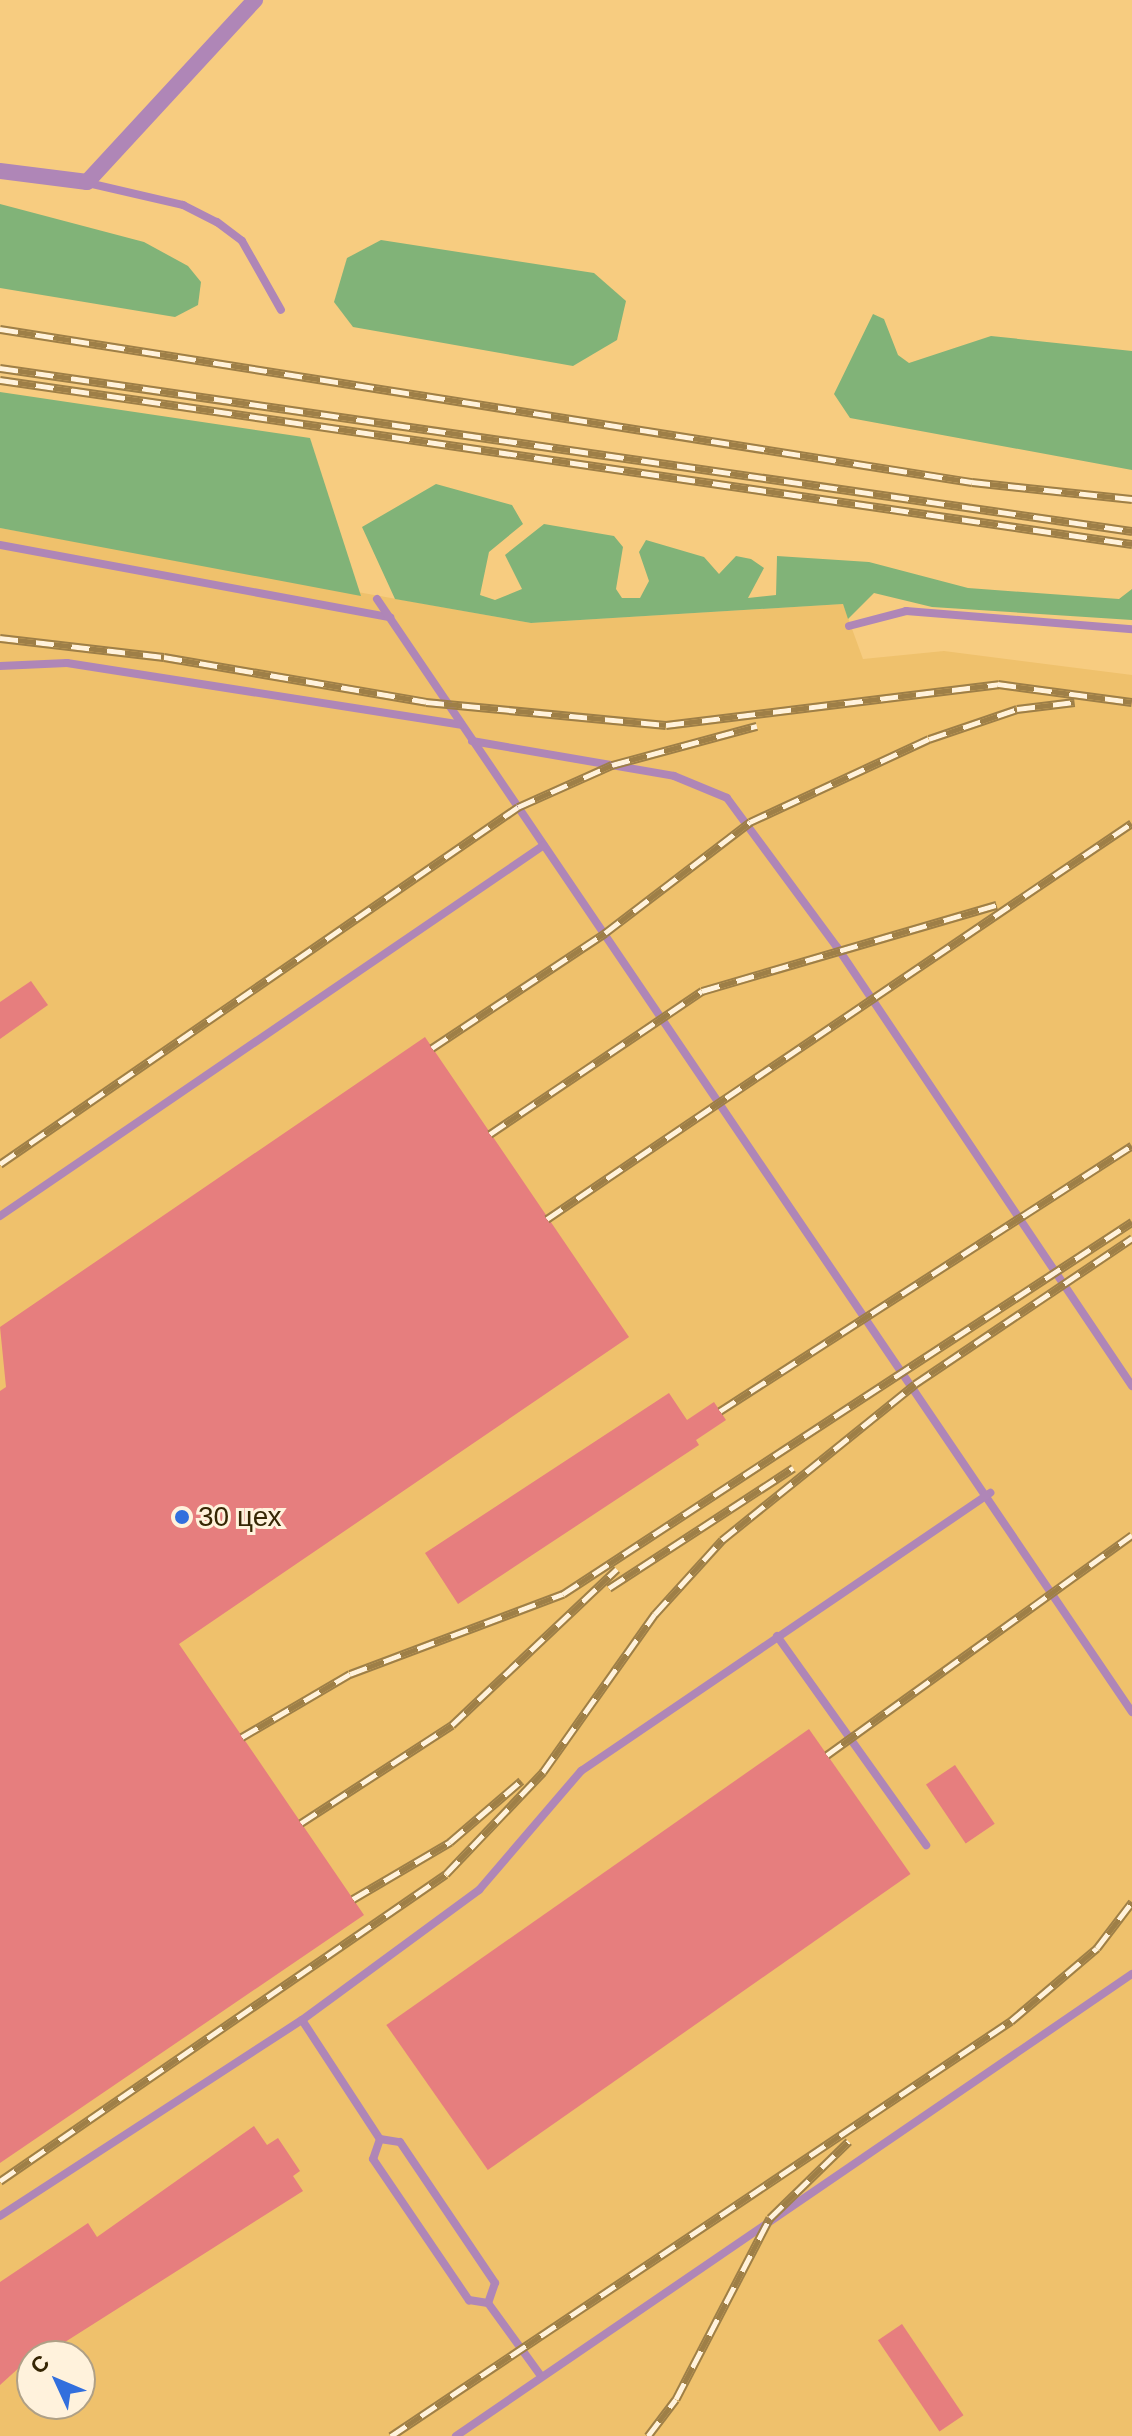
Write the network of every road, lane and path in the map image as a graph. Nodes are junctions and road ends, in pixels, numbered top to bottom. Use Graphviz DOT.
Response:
graph roads {
  1 [pos="255,0"];
  2 [pos="0,171"];
  3 [pos="87,182"];
  4 [pos="281,310"];
  5 [pos="0,545"];
  6 [pos="377,599"];
  7 [pos="390,617"];
  8 [pos="849,626"];
  9 [pos="1132,629"];
  10 [pos="0,666"];
  11 [pos="461,725"];
  12 [pos="472,741"];
  13 [pos="544,845"];
  14 [pos="0,1216"];
  15 [pos="1132,1386"];
  16 [pos="990,1493"];
  17 [pos="777,1636"];
  18 [pos="1132,1712"];
  19 [pos="926,1845"];
  20 [pos="1132,1974"];
  21 [pos="302,2020"];
  22 [pos="380,2139"];
  23 [pos="0,2216"];
  24 [pos="488,2303"];
  25 [pos="541,2376"];
  26 [pos="456,2436"];
  1 -- 3 [label="street"];
  2 -- 3 [label="street"];
  3 -- 4 [label="lane"];
  5 -- 7 [label="lane"];
  6 -- 7 [label="lane"];
  7 -- 11 [label="lane"];
  8 -- 9 [label="lane"];
  10 -- 11 [label="lane"];
  11 -- 12 [label="lane"];
  12 -- 13 [label="lane"];
  12 -- 15 [label="lane"];
  13 -- 14 [label="lane"];
  13 -- 16 [label="lane"];
  16 -- 17 [label="lane"];
  16 -- 18 [label="lane"];
  17 -- 19 [label="lane"];
  17 -- 21 [label="lane"];
  20 -- 25 [label="lane"];
  21 -- 22 [label="lane"];
  21 -- 23 [label="lane"];
  22 -- 24 [label="lane"];
  22 -- 24 [label="lane"];
  24 -- 25 [label="lane"];
  25 -- 26 [label="lane"];
}
